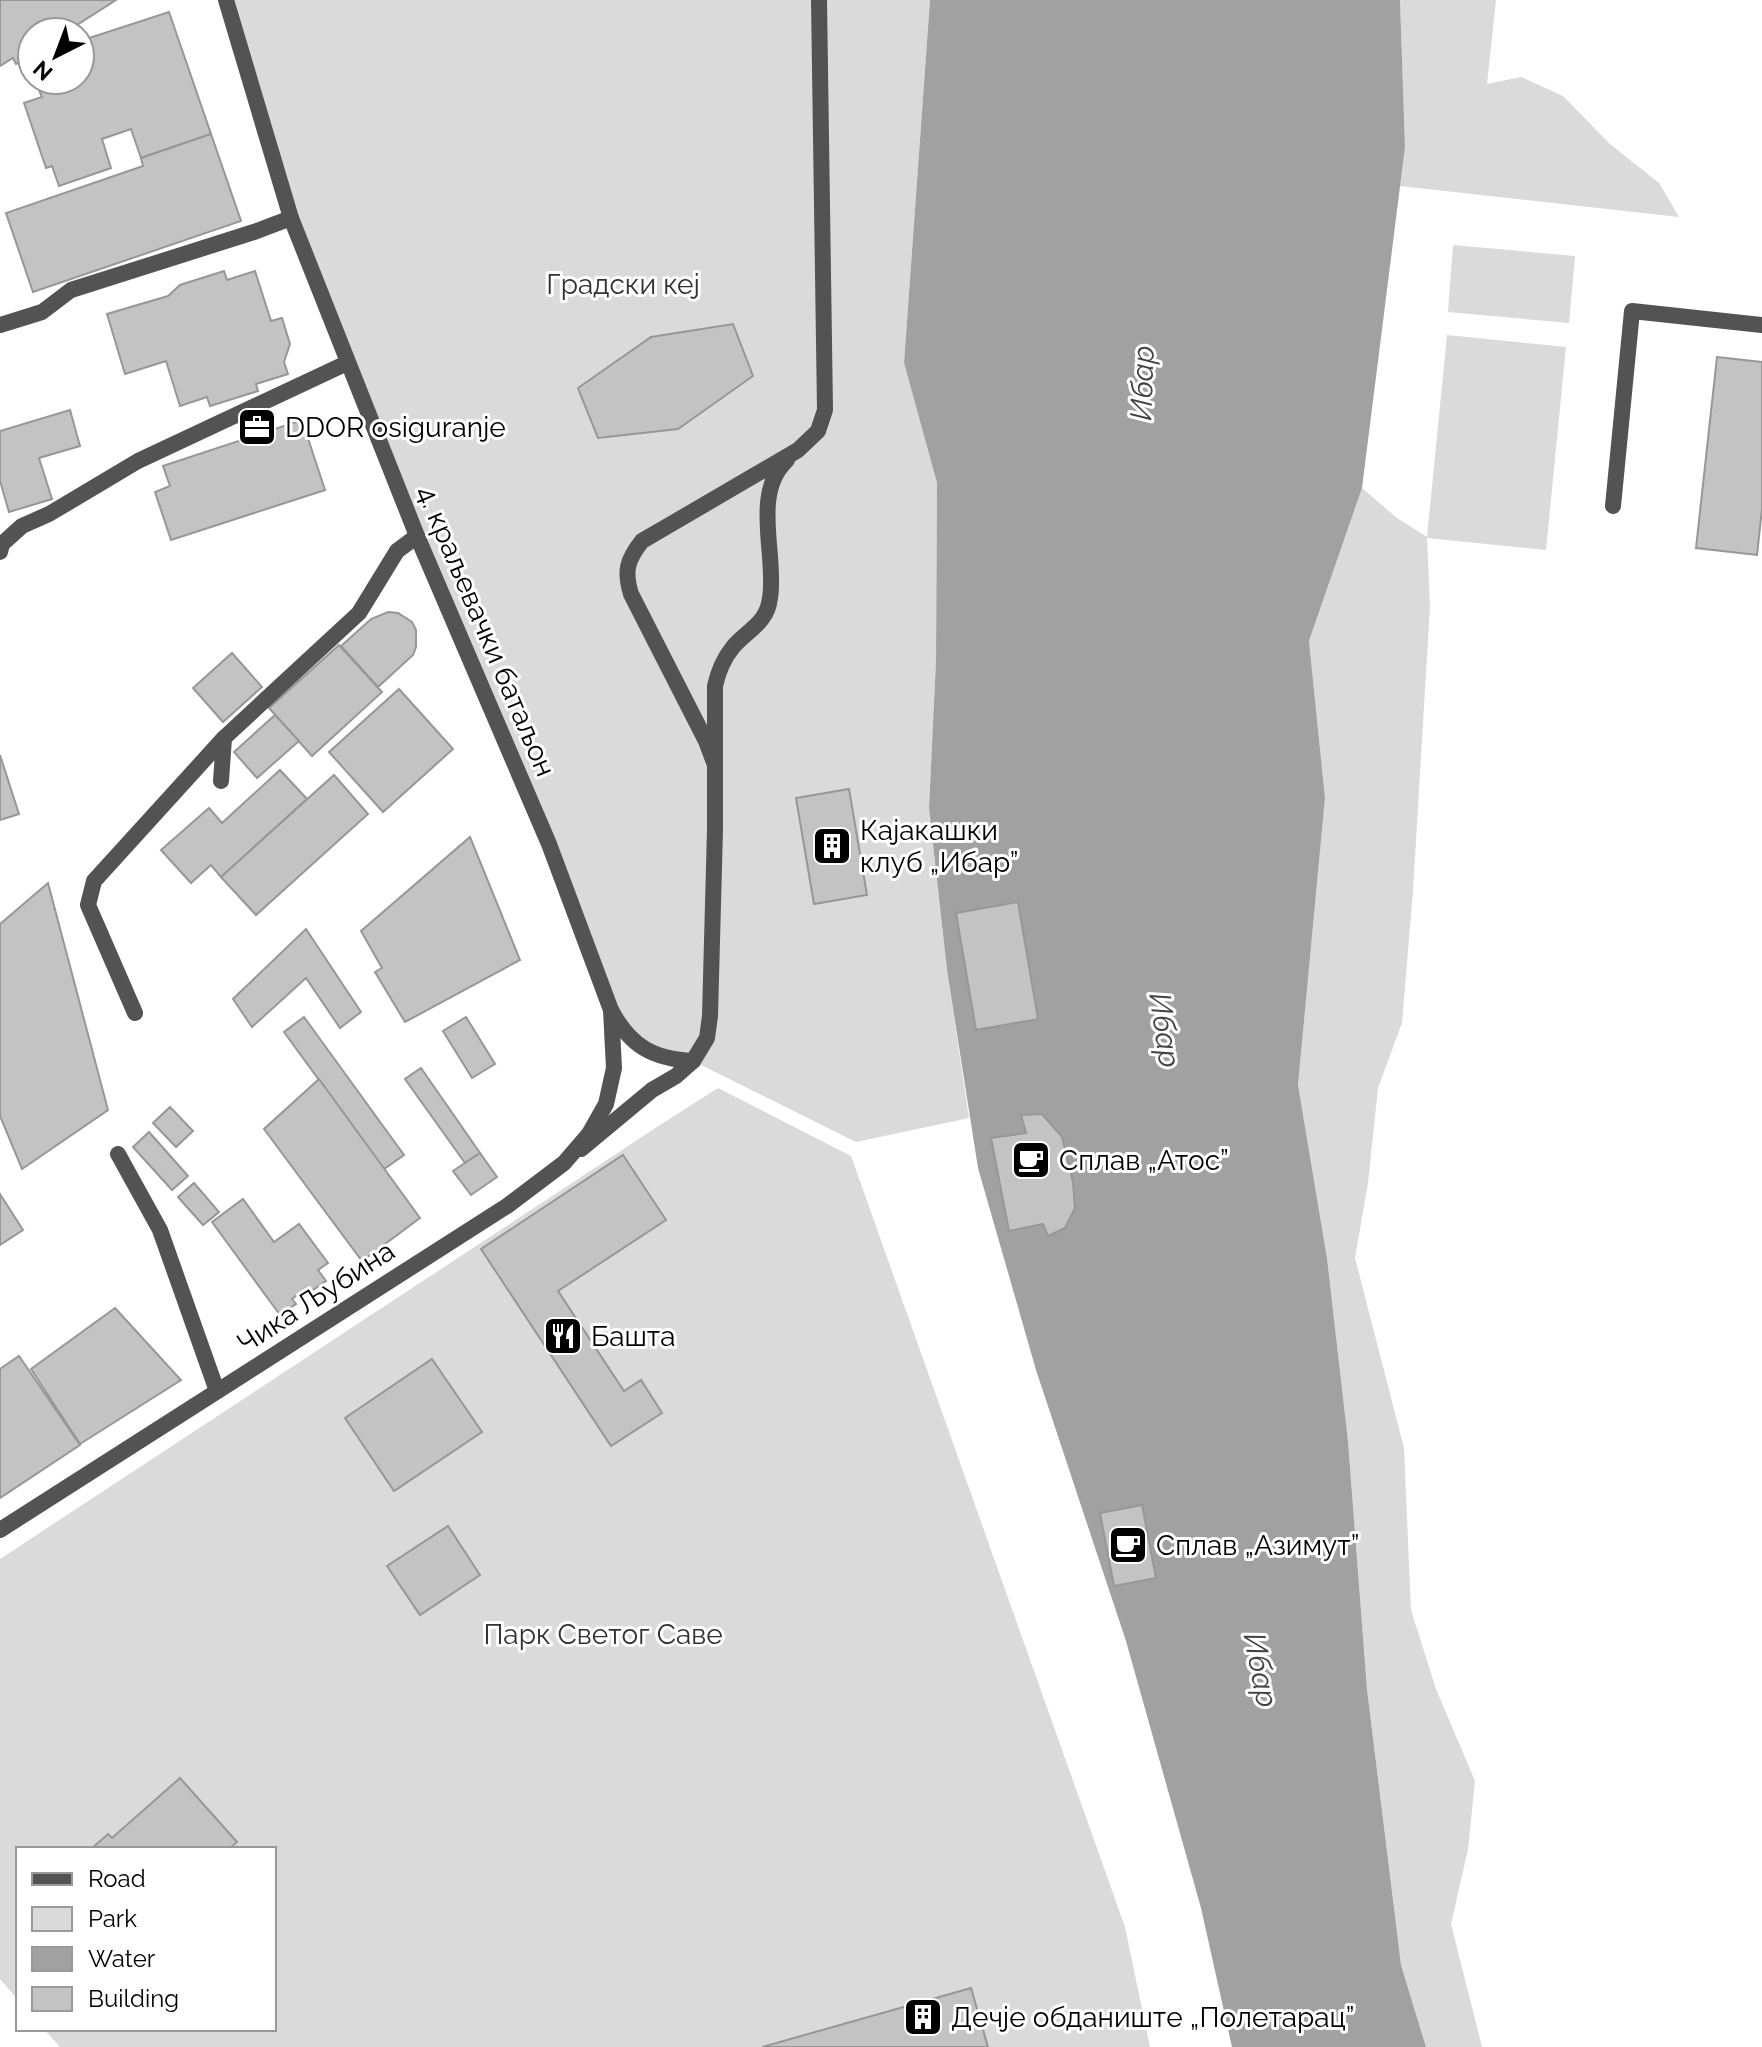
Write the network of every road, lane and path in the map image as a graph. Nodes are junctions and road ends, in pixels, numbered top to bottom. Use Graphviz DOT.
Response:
graph roads {
  1 [pos="226,0"];
  2 [pos="819,0"];
  3 [pos="291,218"];
  4 [pos="0,325"];
  5 [pos="1762,325"];
  6 [pos="347,363"];
  7 [pos="798,450"];
  8 [pos="1613,506"];
  9 [pos="417,536"];
  10 [pos="0,552"];
  11 [pos="224,738"];
  12 [pos="715,765"];
  13 [pos="221,781"];
  14 [pos="611,1010"];
  15 [pos="135,1013"];
  16 [pos="693,1061"];
  17 [pos="614,1068"];
  18 [pos="118,1154"];
  19 [pos="564,1163"];
  20 [pos="217,1391"];
  21 [pos="0,1530"];
  1 -- 3 [label="street, 4. краљевачки батаљон"];
  2 -- 7 [label="street"];
  3 -- 4 [label="street"];
  3 -- 6 [label="street, 4. краљевачки батаљон"];
  5 -- 8 [label="street"];
  6 -- 9 [label="street, 4. краљевачки батаљон"];
  6 -- 10 [label="street"];
  7 -- 12 [label="street"];
  7 -- 12 [label="street"];
  9 -- 11 [label="street"];
  9 -- 14 [label="street, 4. краљевачки батаљон"];
  11 -- 13 [label="street"];
  11 -- 15 [label="street"];
  12 -- 16 [label="street"];
  14 -- 16 [label="street"];
  14 -- 17 [label="street, 4. краљевачки батаљон"];
  16 -- 19 [label="street"];
  17 -- 19 [label="street, Чика Љубина"];
  18 -- 20 [label="street"];
  19 -- 20 [label="street, Чика Љубина"];
  20 -- 21 [label="street, Чика Љубина"];
}
